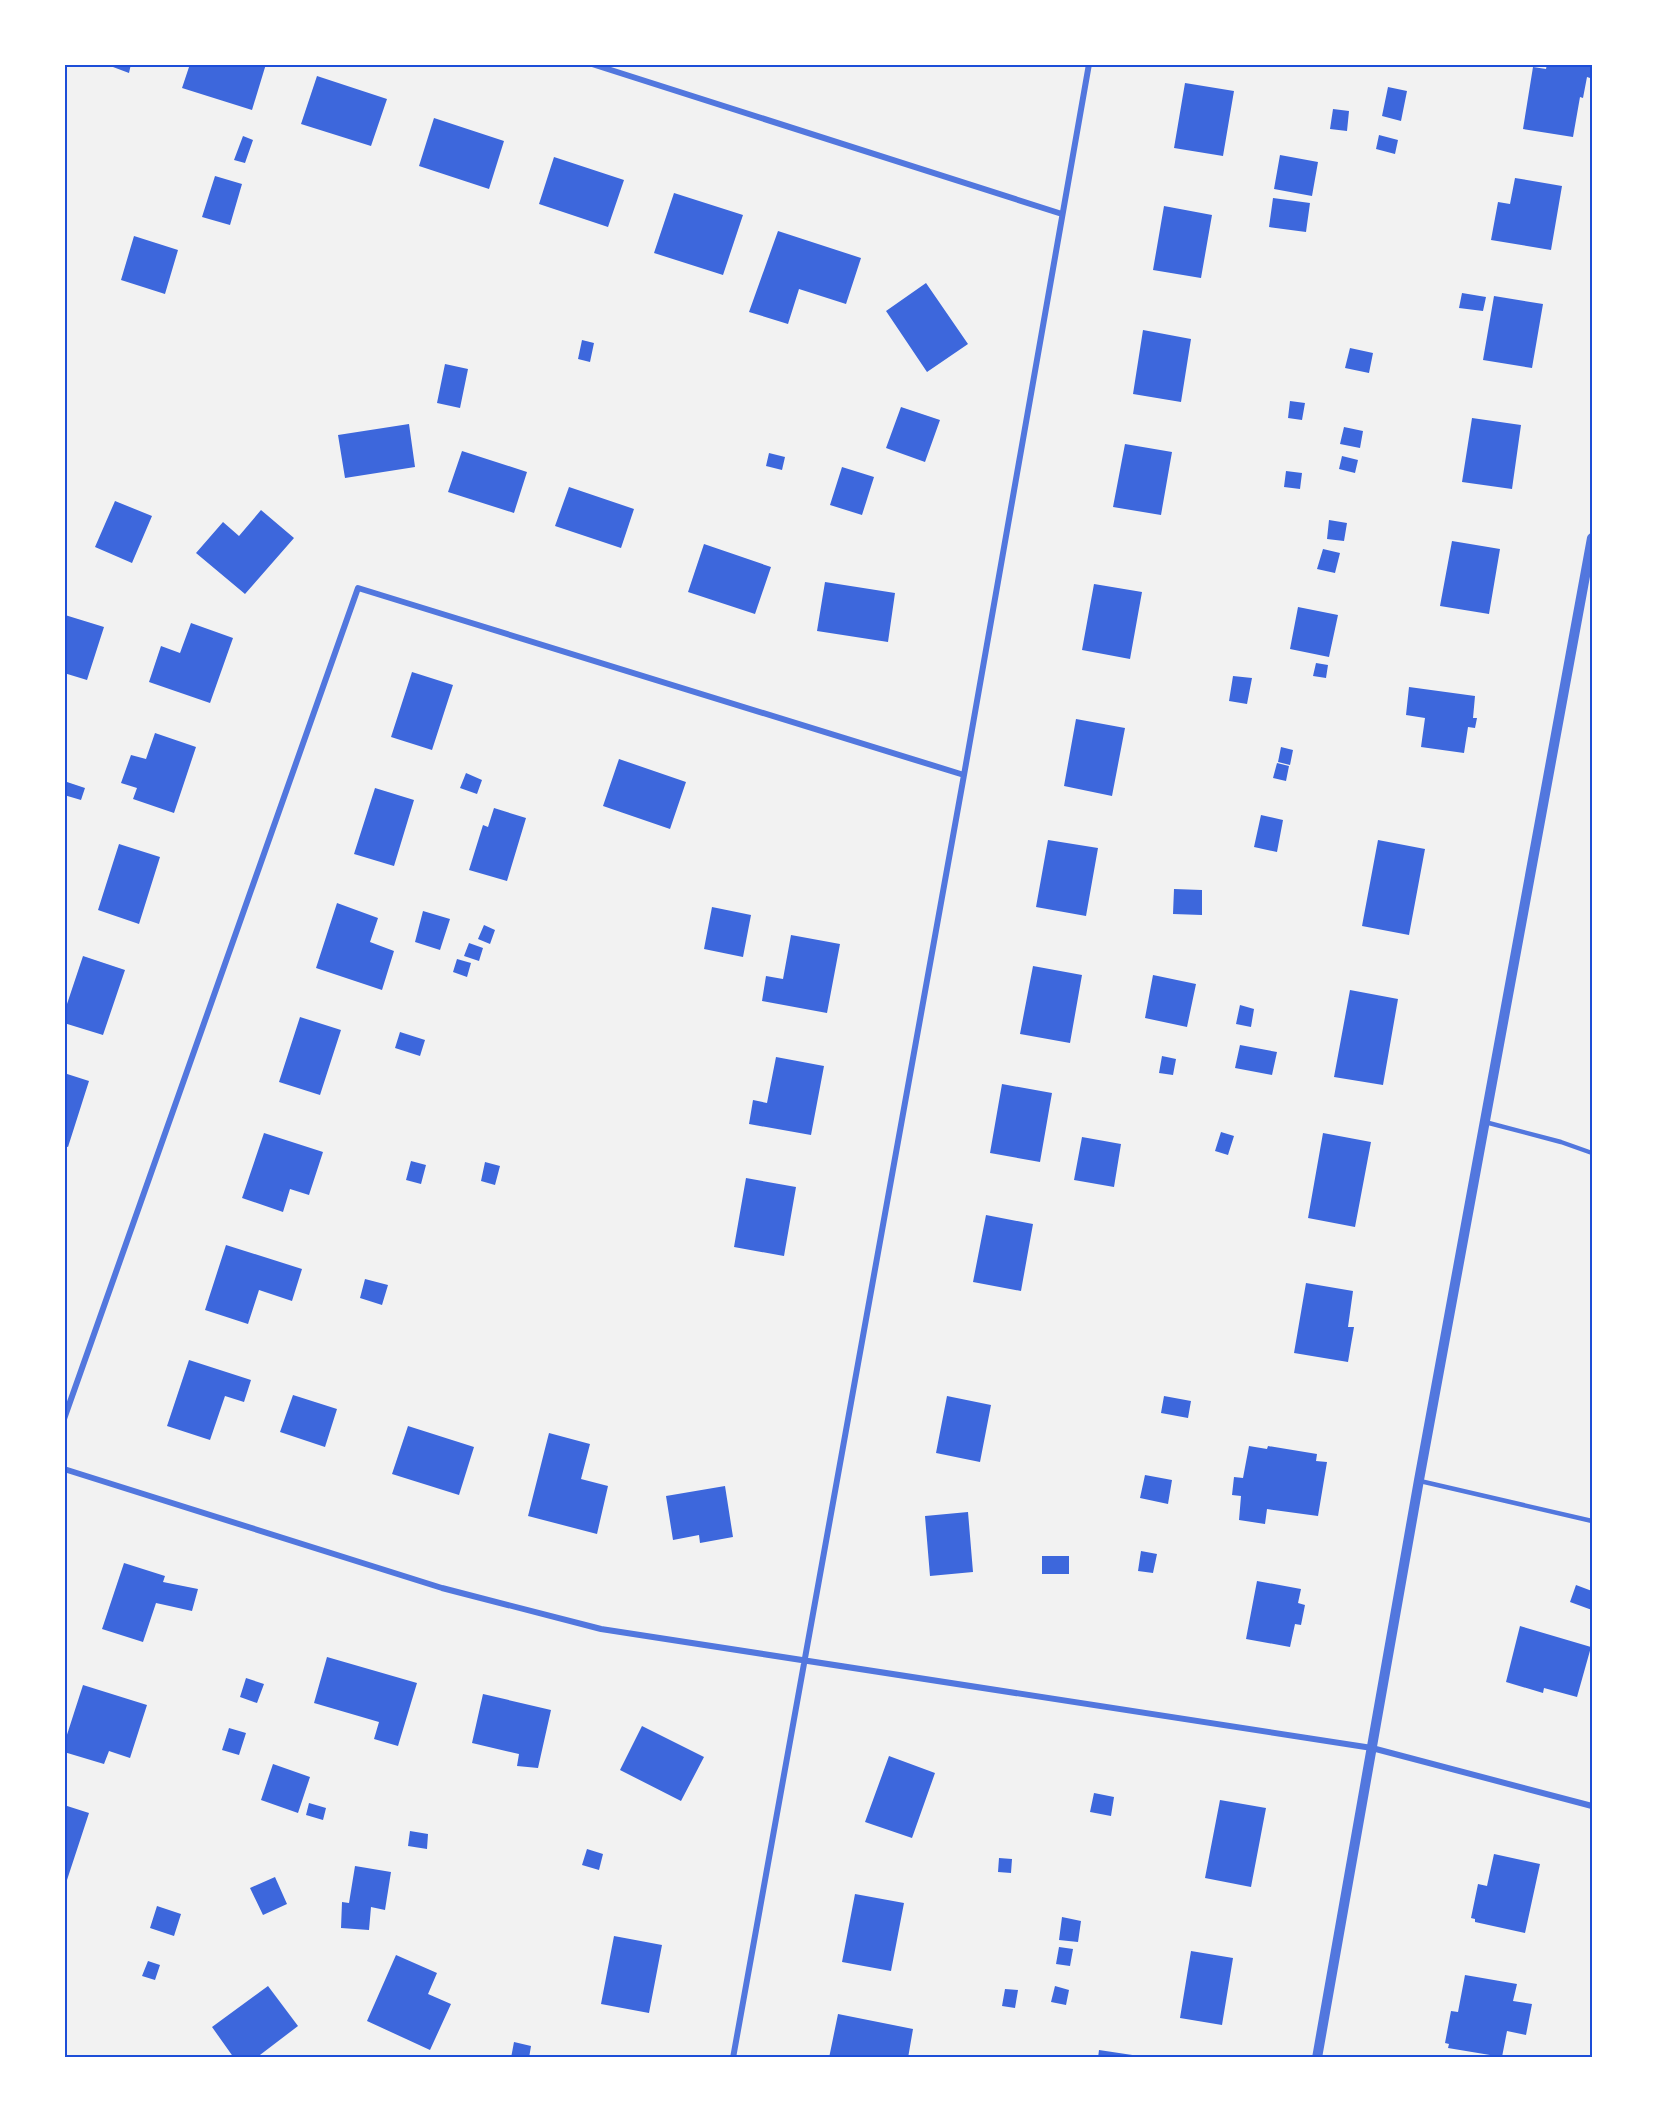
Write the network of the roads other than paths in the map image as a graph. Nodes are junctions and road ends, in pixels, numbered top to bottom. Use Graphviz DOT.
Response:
graph roads {
  1 [pos="592,64"];
  2 [pos="1089,64"];
  3 [pos="1062,214"];
  4 [pos="1593,538"];
  5 [pos="964,776"];
  6 [pos="1485,1122"];
  7 [pos="1593,1153"];
  8 [pos="64,1419"];
  9 [pos="64,1469"];
  10 [pos="1419,1480"];
  11 [pos="1593,1521"];
  12 [pos="805,1661"];
  13 [pos="1372,1748"];
  14 [pos="1593,1806"];
  15 [pos="733,2058"];
  16 [pos="1317,2058"];
  1 -- 3 [label="street"];
  2 -- 3 [label="street"];
  3 -- 5 [label="street"];
  4 -- 6 [label="street"];
  5 -- 8 [label="street"];
  5 -- 12 [label="street"];
  6 -- 7 [label="lane"];
  6 -- 10 [label="street"];
  9 -- 12 [label="street"];
  10 -- 11 [label="lane"];
  10 -- 13 [label="street"];
  12 -- 13 [label="street"];
  12 -- 15 [label="street"];
  13 -- 14 [label="street"];
  13 -- 16 [label="street"];
}
